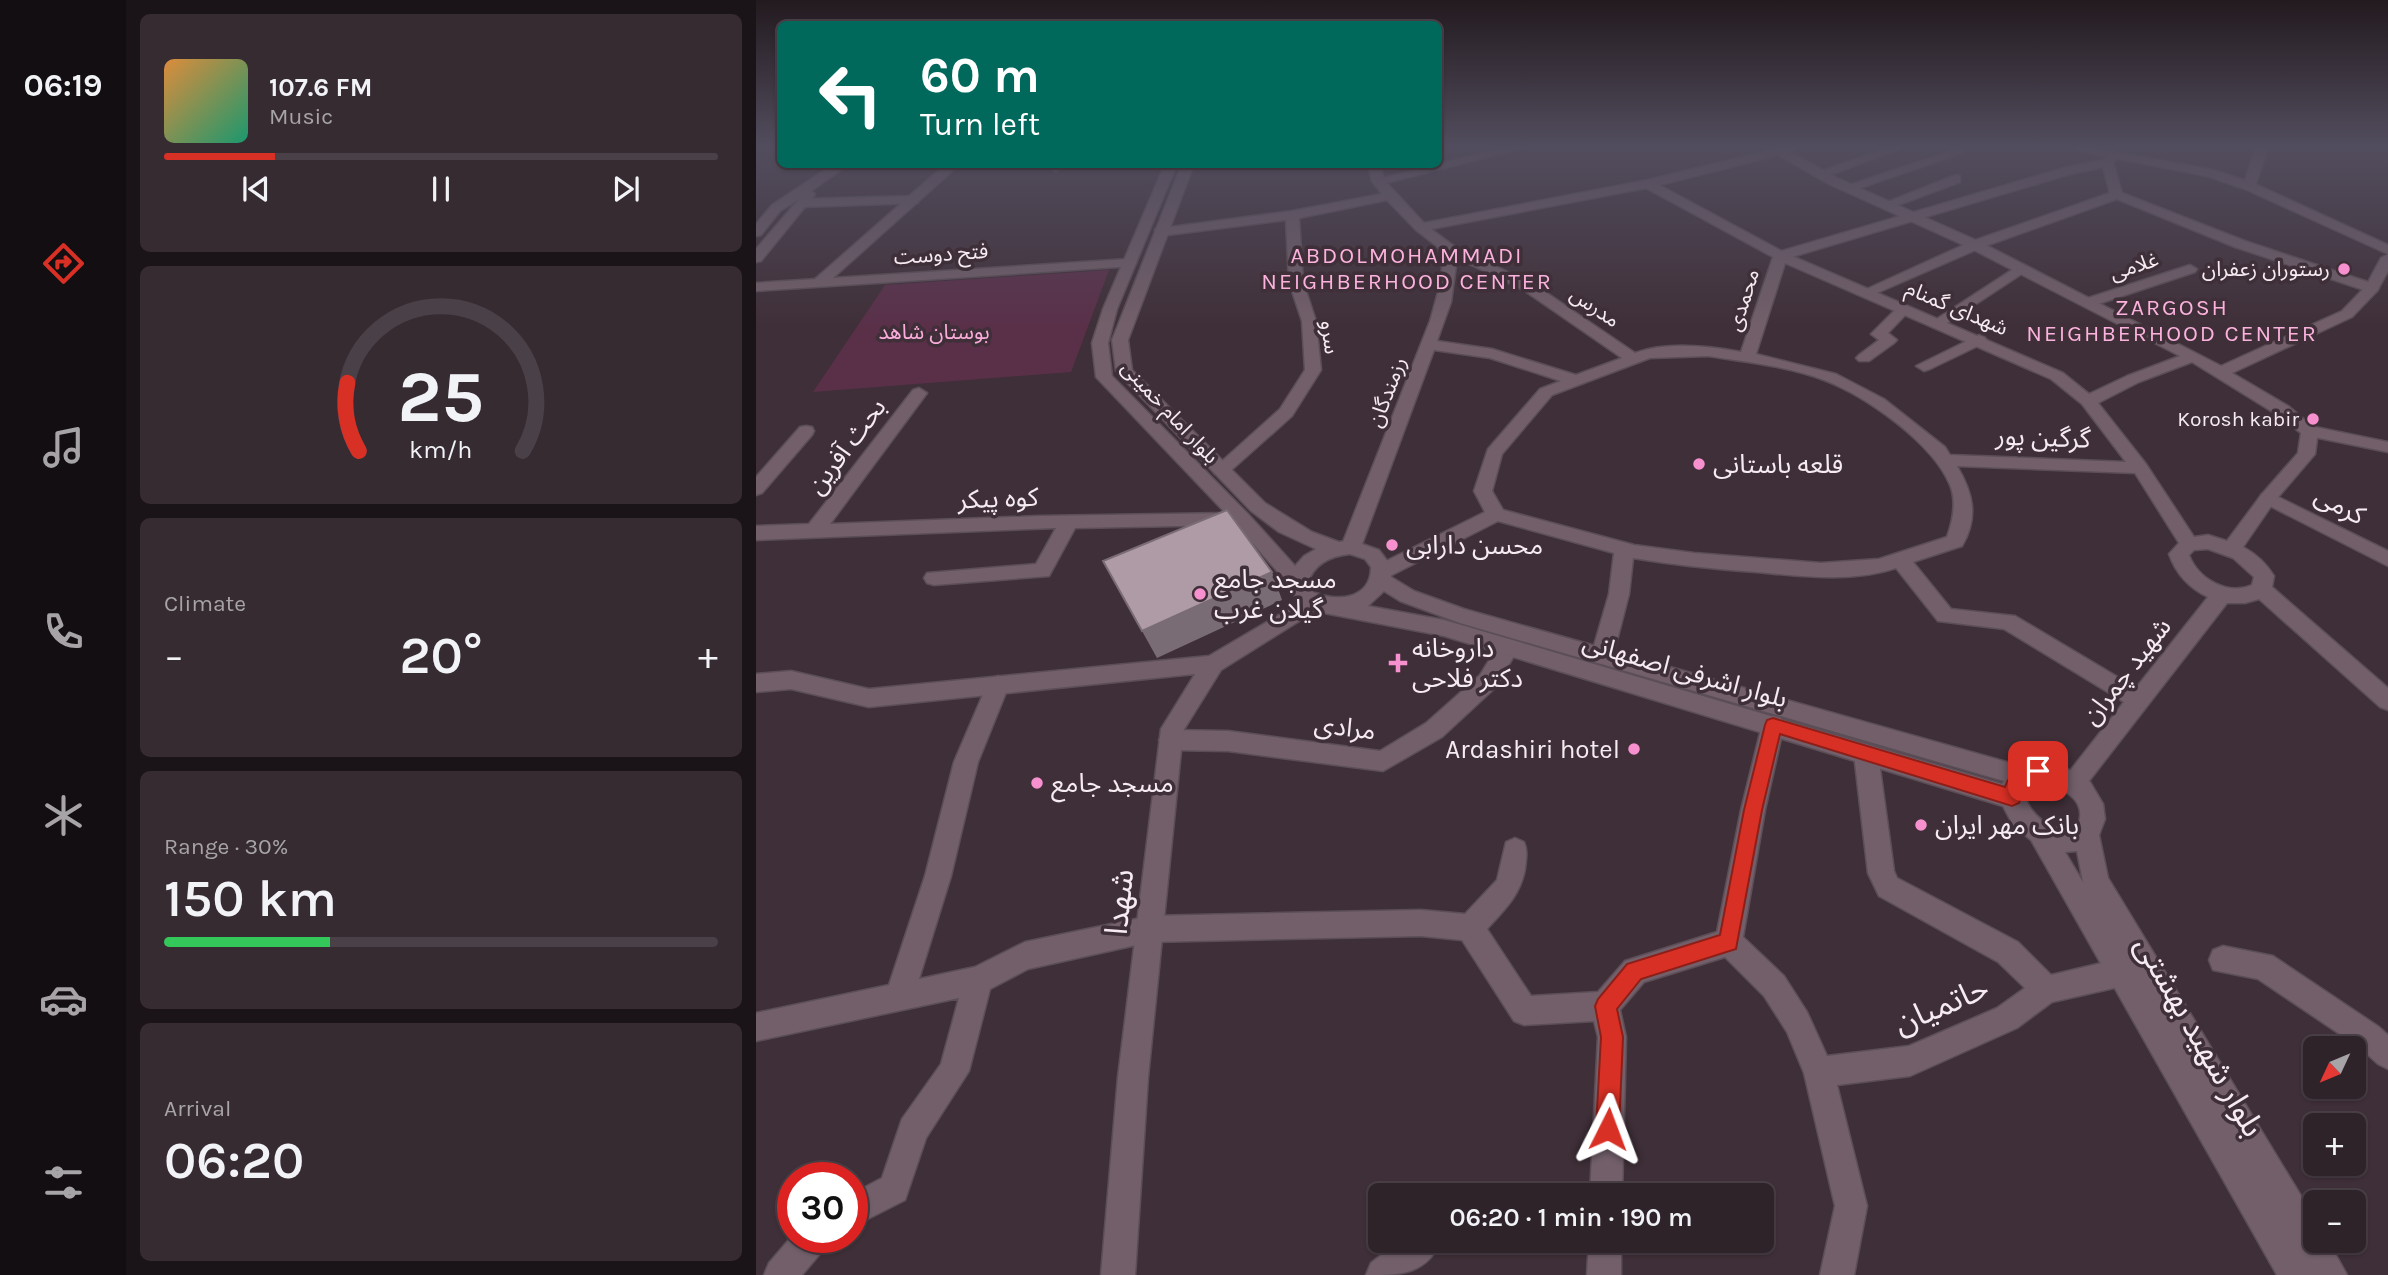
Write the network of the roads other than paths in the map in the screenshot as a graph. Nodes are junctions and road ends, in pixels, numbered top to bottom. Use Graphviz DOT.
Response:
graph roads {
  1 [pos="777,208"];
  2 [pos="797,208"];
  3 [pos="905,208"];
  4 [pos="1153,208"];
  5 [pos="1170,208"];
  6 [pos="1331,208"];
  7 [pos="1402,208"];
  8 [pos="1524,208"];
  9 [pos="1691,208"];
  10 [pos="1892,208"];
  11 [pos="1947,208"];
  12 [pos="2082,208"];
  13 [pos="2148,208"];
  14 [pos="2296,208"];
  15 [pos="1292,215"];
  16 [pos="1915,217"];
  17 [pos="1421,227"];
  18 [pos="756,232"];
  19 [pos="1160,232"];
  20 [pos="1975,245"];
  21 [pos="1450,250"];
  22 [pos="2388,250"];
  23 [pos="1780,256"];
  24 [pos="756,258"];
  25 [pos="2388,258"];
  26 [pos="1129,263"];
  27 [pos="2021,268"];
  28 [pos="2190,269"];
  29 [pos="819,283"];
  30 [pos="756,287"];
  31 [pos="2372,288"];
  32 [pos="1865,293"];
  33 [pos="2090,302"];
  34 [pos="1904,309"];
  35 [pos="1939,322"];
  36 [pos="1979,340"];
  37 [pos="1428,344"];
  38 [pos="2193,356"];
  39 [pos="1746,357"];
  40 [pos="1633,358"];
  41 [pos="1864,358"];
  42 [pos="1924,366"];
  43 [pos="2220,373"];
  44 [pos="1575,380"];
  45 [pos="919,393"];
  46 [pos="2088,401"];
  47 [pos="806,431"];
  48 [pos="2310,431"];
  49 [pos="2388,447"];
  50 [pos="1945,460"];
  51 [pos="2140,468"];
  52 [pos="1221,470"];
  53 [pos="756,489"];
  54 [pos="2268,498"];
  55 [pos="1496,514"];
  56 [pos="1242,519"];
  57 [pos="1069,522"];
  58 [pos="814,531"];
  59 [pos="756,533"];
  60 [pos="2189,544"];
  61 [pos="1344,548"];
  62 [pos="2232,548"];
  63 [pos="1624,549"];
  64 [pos="1900,559"];
  65 [pos="2388,559"];
  66 [pos="1382,576"];
  67 [pos="934,578"];
  68 [pos="2261,589"];
  69 [pos="1305,592"];
  70 [pos="2222,594"];
  71 [pos="1340,608"];
  72 [pos="1508,647"];
  73 [pos="1602,656"];
  74 [pos="1213,664"];
  75 [pos="756,684"];
  76 [pos="998,685"];
  77 [pos="2140,701"];
  78 [pos="2388,701"];
  79 [pos="1773,725"];
  80 [pos="1171,740"];
  81 [pos="1867,754"];
  82 [pos="2074,783"];
  83 [pos="2017,787"];
  84 [pos="2041,834"];
  85 [pos="2086,834"];
  86 [pos="1515,850"];
  87 [pos="1470,928"];
  88 [pos="1150,929"];
  89 [pos="1729,942"];
  90 [pos="2223,960"];
  91 [pos="2123,972"];
  92 [pos="978,980"];
  93 [pos="2046,990"];
  94 [pos="899,997"];
  95 [pos="1605,1006"];
  96 [pos="756,1027"];
  97 [pos="2388,1054"];
  98 [pos="1819,1072"];
  99 [pos="1606,1183"];
  100 [pos="868,1203"];
  101 [pos="799,1253"];
  102 [pos="1410,1253"];
  103 [pos="1605,1253"];
  104 [pos="2284,1269"];
  105 [pos="781,1275"];
  106 [pos="1118,1275"];
  107 [pos="1383,1275"];
  108 [pos="1604,1275"];
  109 [pos="1837,1275"];
  110 [pos="2330,1275"];
  1 -- 18 [label="street"];
  2 -- 24 [label="street"];
  3 -- 29 [label="street"];
  4 -- 26 [label="street, بلوار امام خمینی"];
  5 -- 19 [label="street, بلوار امام خمینی"];
  6 -- 15 [label="street"];
  7 -- 17 [label="street, مدرس"];
  8 -- 17 [label="street"];
  9 -- 23 [label="street, شهدای گمنام"];
  10 -- 16 [label="street"];
  11 -- 16 [label="street"];
  12 -- 20 [label="street"];
  13 -- 31 [label="street"];
  14 -- 22 [label="street"];
  15 -- 19 [label="street"];
  15 -- 52 [label="street, سرو"];
  16 -- 20 [label="street"];
  16 -- 23 [label="street"];
  17 -- 21 [label="street, مدرس"];
  19 -- 52 [label="street, بلوار امام خمینی"];
  20 -- 27 [label="street"];
  20 -- 32 [label="street"];
  21 -- 37 [label="street, رزمندگان"];
  21 -- 40 [label="street, مدرس"];
  23 -- 32 [label="street, شهدای گمنام"];
  23 -- 39 [label="street, محمدی"];
  25 -- 31 [label="street"];
  26 -- 29 [label="street, فتح دوست"];
  26 -- 56 [label="street, بلوار امام خمینی"];
  27 -- 33 [label="street"];
  27 -- 35 [label="street"];
  28 -- 33 [label="street, غلامی"];
  29 -- 30 [label="street, فتح دوست"];
  31 -- 43 [label="street"];
  32 -- 34 [label="street, شهدای گمنام"];
  33 -- 38 [label="street"];
  34 -- 35 [label="street, شهدای گمنام"];
  34 -- 41 [label="street"];
  35 -- 36 [label="street, شهدای گمنام"];
  36 -- 42 [label="street"];
  36 -- 46 [label="street, شهدای گمنام"];
  37 -- 44 [label="street"];
  37 -- 61 [label="street, رزمندگان"];
  38 -- 43 [label="street"];
  38 -- 46 [label="street"];
  39 -- 40 [label="street"];
  39 -- 50 [label="street"];
  40 -- 44 [label="street"];
  43 -- 48 [label="street"];
  44 -- 55 [label="street"];
  45 -- 58 [label="street, بحث آفرین"];
  46 -- 51 [label="street, شهدای گمنام"];
  47 -- 53 [label="street"];
  48 -- 49 [label="street"];
  48 -- 54 [label="street"];
  50 -- 51 [label="street, گرگین پور"];
  50 -- 64 [label="street"];
  51 -- 60 [label="street, شهدای گمنام"];
  52 -- 61 [label="street, بلوار امام خمینی"];
  54 -- 62 [label="street"];
  54 -- 65 [label="street, کرمی"];
  55 -- 63 [label="street"];
  55 -- 66 [label="street"];
  56 -- 57 [label="street, کوه پیکر"];
  56 -- 69 [label="street, بلوار امام خمینی"];
  57 -- 58 [label="street, کوه پیکر"];
  57 -- 67 [label="street"];
  58 -- 59 [label="street, کوه پیکر"];
  60 -- 62 [label="street"];
  60 -- 70 [label="street"];
  61 -- 66 [label="street"];
  61 -- 69 [label="street"];
  62 -- 68 [label="street"];
  63 -- 64 [label="street"];
  63 -- 73 [label="street"];
  64 -- 77 [label="street"];
  66 -- 71 [label="street"];
  66 -- 73 [label="street, بلوار اشرفی اصفهانی"];
  68 -- 70 [label="street"];
  68 -- 78 [label="street"];
  69 -- 71 [label="street"];
  69 -- 74 [label="street, شهدا"];
  70 -- 77 [label="street, شهید چمران"];
  71 -- 72 [label="street, بلوار اشرفی اصفهانی"];
  72 -- 79 [label="street, بلوار اشرفی اصفهانی"];
  72 -- 80 [label="street, مرادی"];
  73 -- 83 [label="street, بلوار اشرفی اصفهانی"];
  74 -- 76 [label="street"];
  74 -- 80 [label="street, شهدا"];
  75 -- 76 [label="street"];
  76 -- 94 [label="street"];
  77 -- 82 [label="street, شهید چمران"];
  79 -- 81 [label="street, بلوار اشرفی اصفهانی"];
  79 -- 89 [label="street"];
  80 -- 88 [label="street, شهدا"];
  81 -- 83 [label="street, بلوار اشرفی اصفهانی"];
  81 -- 93 [label="street"];
  82 -- 83 [label="street"];
  82 -- 85 [label="street"];
  83 -- 84 [label="street"];
  84 -- 85 [label="street"];
  84 -- 91 [label="street, بلوار شهید بهشتی"];
  85 -- 110 [label="street, بلوار شهید بهشتی"];
  86 -- 87 [label="street"];
  87 -- 88 [label="street"];
  87 -- 95 [label="street"];
  88 -- 92 [label="street"];
  88 -- 106 [label="street, شهدا"];
  89 -- 95 [label="street"];
  89 -- 98 [label="street"];
  90 -- 97 [label="street"];
  91 -- 93 [label="street, حاتمیان"];
  91 -- 104 [label="street, بلوار شهید بهشتی"];
  92 -- 94 [label="street"];
  92 -- 100 [label="street"];
  93 -- 98 [label="street, حاتمیان"];
  94 -- 96 [label="street"];
  95 -- 99 [label="street"];
  98 -- 109 [label="street"];
  101 -- 105 [label="street"];
  102 -- 107 [label="street"];
  103 -- 108 [label="street"];
}
